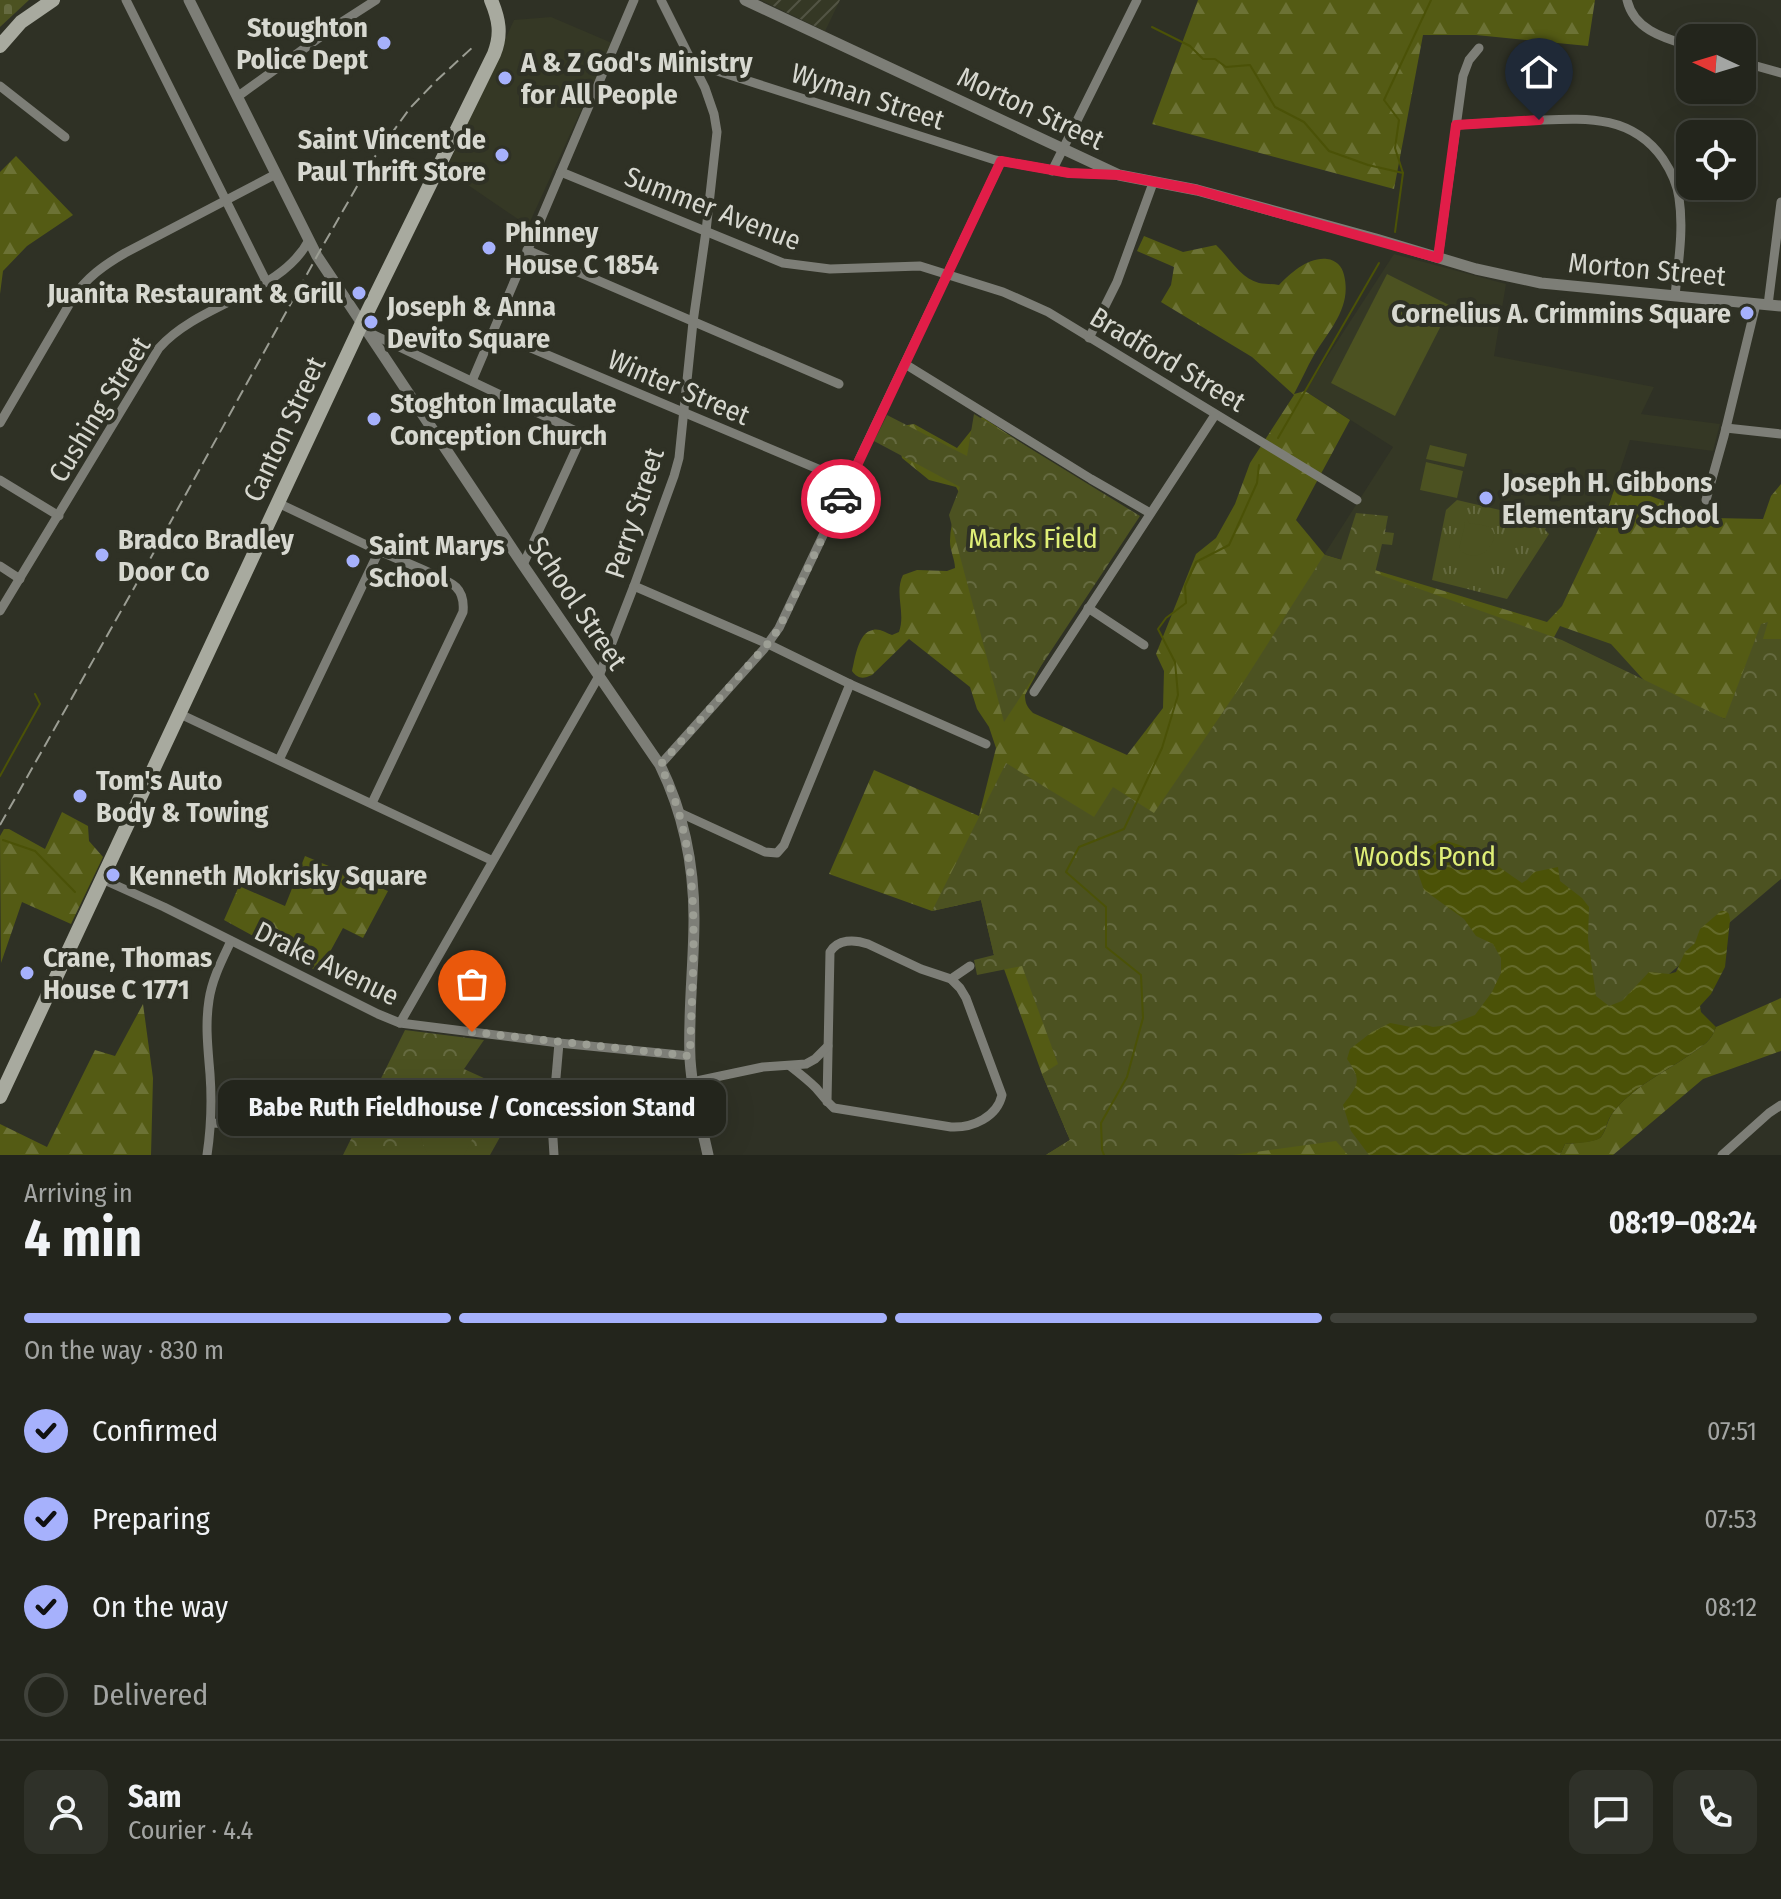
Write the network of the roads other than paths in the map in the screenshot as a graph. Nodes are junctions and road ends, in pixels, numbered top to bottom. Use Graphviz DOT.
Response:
graph roads {
  1 [pos="53,0"];
  2 [pos="126,0"];
  3 [pos="189,0"];
  4 [pos="376,0"];
  5 [pos="491,0"];
  6 [pos="634,0"];
  7 [pos="661,0"];
  8 [pos="745,0"];
  9 [pos="1137,0"];
  10 [pos="1627,0"];
  11 [pos="1676,42"];
  12 [pos="0,46"];
  13 [pos="1479,48"];
  14 [pos="693,61"];
  15 [pos="1756,66"];
  16 [pos="1781,73"];
  17 [pos="0,86"];
  18 [pos="237,97"];
  19 [pos="1456,125"];
  20 [pos="65,137"];
  21 [pos="1062,148"];
  22 [pos="1001,161"];
  23 [pos="1052,171"];
  24 [pos="561,172"];
  25 [pos="276,174"];
  26 [pos="1119,175"];
  27 [pos="1153,183"];
  28 [pos="226,201"];
  29 [pos="1781,202"];
  30 [pos="706,231"];
  31 [pos="309,240"];
  32 [pos="527,250"];
  33 [pos="1438,258"];
  34 [pos="947,274"];
  35 [pos="266,281"];
  36 [pos="1675,296"];
  37 [pos="1769,305"];
  38 [pos="693,322"];
  39 [pos="366,328"];
  40 [pos="493,332"];
  41 [pos="1089,338"];
  42 [pos="905,364"];
  43 [pos="472,381"];
  44 [pos="839,384"];
  45 [pos="682,412"];
  46 [pos="1215,415"];
  47 [pos="0,423"];
  48 [pos="1726,428"];
  49 [pos="1781,434"];
  50 [pos="0,480"];
  51 [pos="849,482"];
  52 [pos="1357,500"];
  53 [pos="1706,500"];
  54 [pos="278,503"];
  55 [pos="1150,513"];
  56 [pos="59,516"];
  57 [pos="379,551"];
  58 [pos="523,565"];
  59 [pos="0,566"];
  60 [pos="20,579"];
  61 [pos="634,586"];
  62 [pos="1088,608"];
  63 [pos="0,611"];
  64 [pos="768,644"];
  65 [pos="1144,645"];
  66 [pos="599,676"];
  67 [pos="850,684"];
  68 [pos="1034,692"];
  69 [pos="180,714"];
  70 [pos="986,744"];
  71 [pos="279,760"];
  72 [pos="660,765"];
  73 [pos="372,803"];
  74 [pos="678,812"];
  75 [pos="491,860"];
  76 [pos="102,879"];
  77 [pos="231,941"];
  78 [pos="970,966"];
  79 [pos="951,979"];
  80 [pos="400,1023"];
  81 [pos="559,1043"];
  82 [pos="829,1044"];
  83 [pos="690,1056"];
  84 [pos="790,1066"];
  85 [pos="692,1082"];
  86 [pos="0,1097"];
  87 [pos="827,1102"];
  88 [pos="1781,1105"];
  89 [pos="301,1114"];
  90 [pos="211,1123"];
  91 [pos="207,1155"];
  92 [pos="554,1155"];
  93 [pos="708,1155"];
  94 [pos="1722,1155"];
  1 -- 12 [label="main road"];
  2 -- 28 [label="street"];
  3 -- 18 [label="street, School Street"];
  4 -- 18 [label="street"];
  5 -- 39 [label="main road, Canton Street"];
  6 -- 24 [label="street"];
  7 -- 14 [label="street"];
  8 -- 21 [label="street, Morton Street"];
  9 -- 21 [label="street"];
  10 -- 11 [label="street"];
  13 -- 19 [label="street"];
  14 -- 22 [label="street, Wyman Street"];
  14 -- 30 [label="street, Perry Street"];
  15 -- 16 [label="street"];
  17 -- 20 [label="street"];
  18 -- 25 [label="street, School Street"];
  19 -- 33 [label="street"];
  19 -- 36 [label="street"];
  21 -- 23 [label="street"];
  21 -- 26 [label="street, Morton Street"];
  22 -- 23 [label="street, Wyman Street"];
  22 -- 34 [label="street"];
  23 -- 26 [label="street, Wyman Street"];
  24 -- 30 [label="street, Summer Avenue"];
  24 -- 32 [label="street"];
  25 -- 28 [label="street"];
  25 -- 31 [label="street, School Street"];
  26 -- 27 [label="street, Morton Street"];
  27 -- 33 [label="street, Morton Street"];
  27 -- 41 [label="street"];
  28 -- 35 [label="street"];
  28 -- 47 [label="street"];
  29 -- 37 [label="street"];
  30 -- 34 [label="street, Summer Avenue"];
  30 -- 38 [label="street, Perry Street"];
  31 -- 35 [label="street, Cushing Street"];
  31 -- 39 [label="street, School Street"];
  32 -- 38 [label="street"];
  32 -- 40 [label="street"];
  33 -- 36 [label="street, Morton Street"];
  34 -- 41 [label="street, Bradford Street"];
  34 -- 42 [label="street"];
  35 -- 56 [label="street, Cushing Street"];
  36 -- 37 [label="street, Morton Street"];
  37 -- 48 [label="street"];
  38 -- 44 [label="street"];
  38 -- 45 [label="street, Perry Street"];
  39 -- 43 [label="street"];
  39 -- 54 [label="main road, Canton Street"];
  39 -- 58 [label="street, School Street"];
  40 -- 43 [label="street"];
  40 -- 45 [label="street, Winter Street"];
  41 -- 46 [label="street, Bradford Street"];
  42 -- 51 [label="street"];
  42 -- 55 [label="street"];
  43 -- 58 [label="street"];
  45 -- 51 [label="street, Winter Street"];
  45 -- 61 [label="street, Perry Street"];
  46 -- 52 [label="street, Bradford Street"];
  46 -- 55 [label="street"];
  48 -- 49 [label="street"];
  48 -- 53 [label="street"];
  50 -- 56 [label="street"];
  51 -- 64 [label="street"];
  54 -- 57 [label="street"];
  54 -- 69 [label="main road, Canton Street"];
  55 -- 62 [label="street"];
  56 -- 60 [label="street, Cushing Street"];
  57 -- 71 [label="street"];
  57 -- 73 [label="street"];
  58 -- 66 [label="street, School Street"];
  59 -- 60 [label="street"];
  60 -- 63 [label="street, Cushing Street"];
  61 -- 64 [label="street"];
  61 -- 66 [label="street, Perry Street"];
  62 -- 65 [label="street"];
  62 -- 68 [label="street"];
  64 -- 67 [label="street"];
  64 -- 72 [label="street"];
  66 -- 72 [label="street, School Street"];
  66 -- 75 [label="street, Perry Street"];
  67 -- 70 [label="street"];
  67 -- 74 [label="street"];
  69 -- 71 [label="street"];
  69 -- 76 [label="main road, Canton Street"];
  71 -- 73 [label="street"];
  72 -- 74 [label="street, School Street"];
  73 -- 75 [label="street"];
  74 -- 83 [label="street, School Street"];
  75 -- 80 [label="street, Perry Street"];
  76 -- 77 [label="street, Drake Avenue"];
  76 -- 86 [label="main road, Canton Street"];
  77 -- 80 [label="street, Drake Avenue"];
  77 -- 90 [label="street"];
  78 -- 79 [label="street"];
  79 -- 82 [label="street"];
  79 -- 87 [label="street"];
  80 -- 81 [label="street, Drake Avenue"];
  81 -- 83 [label="street, Drake Avenue"];
  81 -- 92 [label="street"];
  82 -- 84 [label="street"];
  82 -- 87 [label="street"];
  83 -- 85 [label="street, School Street"];
  84 -- 85 [label="street"];
  84 -- 87 [label="street"];
  85 -- 93 [label="street, School Street"];
  88 -- 94 [label="street"];
  89 -- 90 [label="street"];
  90 -- 91 [label="street"];
}
